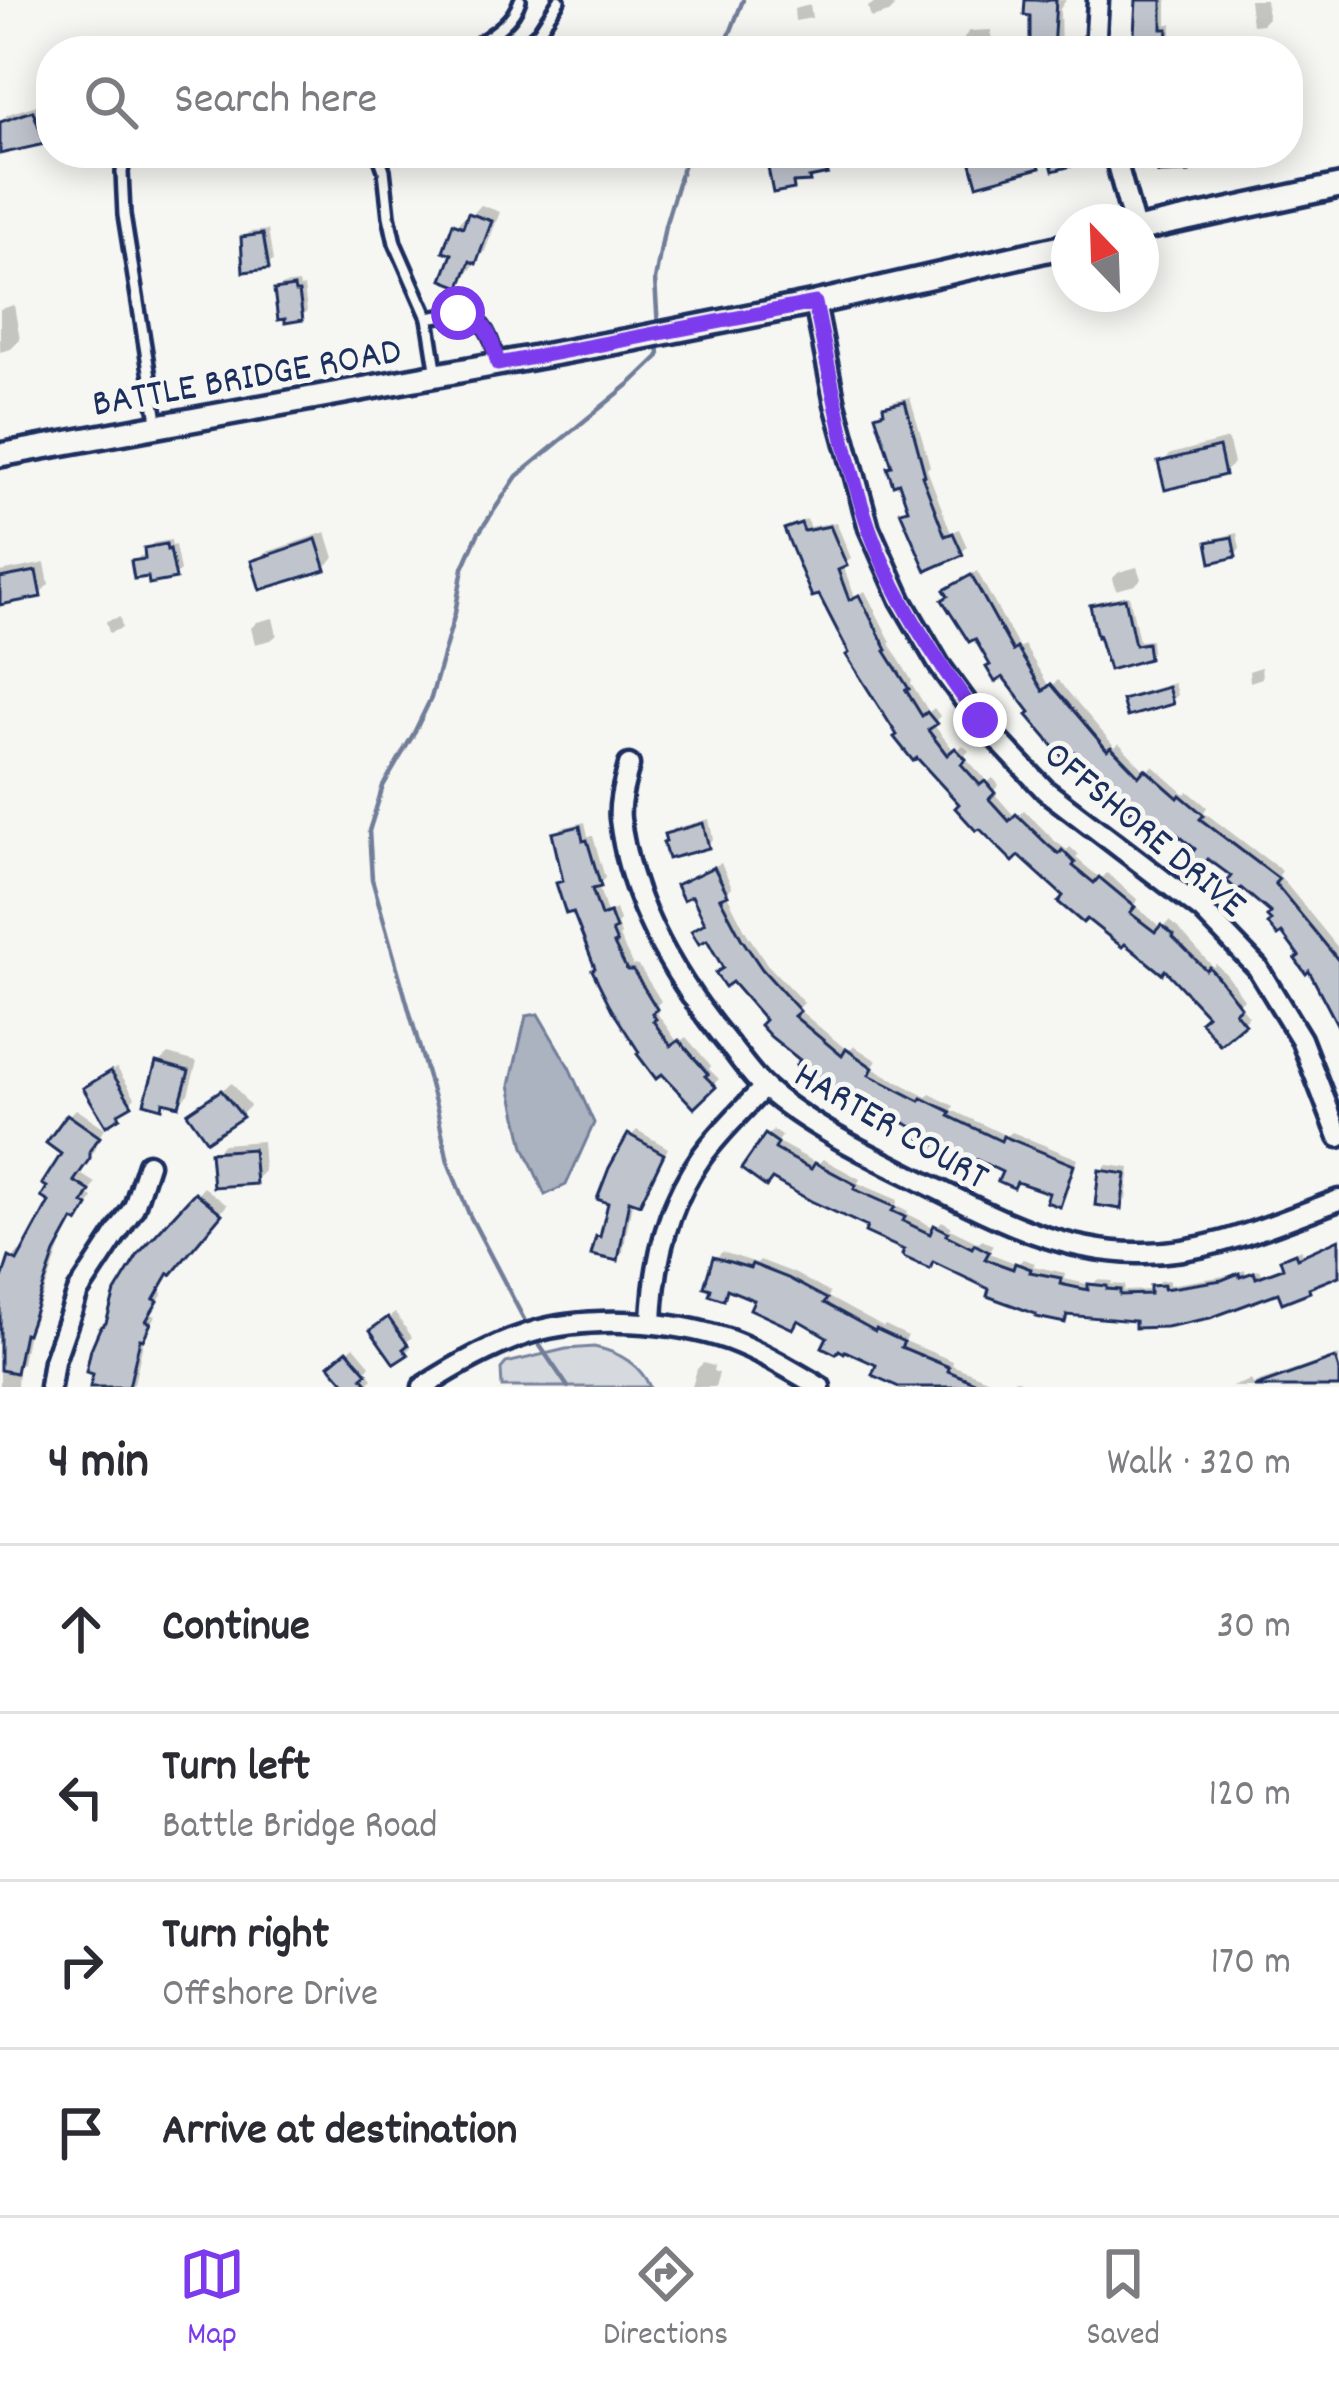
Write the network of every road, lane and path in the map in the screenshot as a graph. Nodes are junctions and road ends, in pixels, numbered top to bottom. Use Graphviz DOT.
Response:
graph roads {
  1 [pos="520,0"];
  2 [pos="560,0"];
  3 [pos="1098,0"];
  4 [pos="488,36"];
  5 [pos="534,36"];
  6 [pos="1096,36"];
  7 [pos="123,168"];
  8 [pos="384,168"];
  9 [pos="1118,168"];
  10 [pos="1339,186"];
  11 [pos="1127,204"];
  12 [pos="1159,225"];
  13 [pos="1051,249"];
  14 [pos="815,303"];
  15 [pos="428,318"];
  16 [pos="498,364"];
  17 [pos="437,375"];
  18 [pos="158,427"];
  19 [pos="0,455"];
  20 [pos="629,765"];
  21 [pos="764,1087"];
  22 [pos="1339,1137"];
  23 [pos="148,1164"];
  24 [pos="1339,1200"];
  25 [pos="652,1322"];
  26 [pos="50,1387"];
  27 [pos="423,1387"];
  28 [pos="820,1387"];
  1 -- 4 [label="lane"];
  2 -- 5 [label="lane"];
  3 -- 6 [label="street"];
  7 -- 18 [label="lane"];
  8 -- 15 [label="lane"];
  9 -- 11 [label="street"];
  10 -- 12 [label="street"];
  13 -- 14 [label="street, BATTLE BRIDGE ROAD"];
  14 -- 16 [label="street, BATTLE BRIDGE ROAD"];
  14 -- 22 [label="street, OFFSHORE DRIVE"];
  15 -- 16 [label="lane"];
  15 -- 17 [label="lane"];
  16 -- 17 [label="street, BATTLE BRIDGE ROAD"];
  17 -- 18 [label="street, BATTLE BRIDGE ROAD"];
  18 -- 19 [label="street, BATTLE BRIDGE ROAD"];
  20 -- 21 [label="street, HARTER COURT"];
  21 -- 24 [label="street, HARTER COURT"];
  21 -- 25 [label="street"];
  23 -- 26 [label="street"];
  25 -- 27 [label="street"];
  25 -- 28 [label="street"];
}
